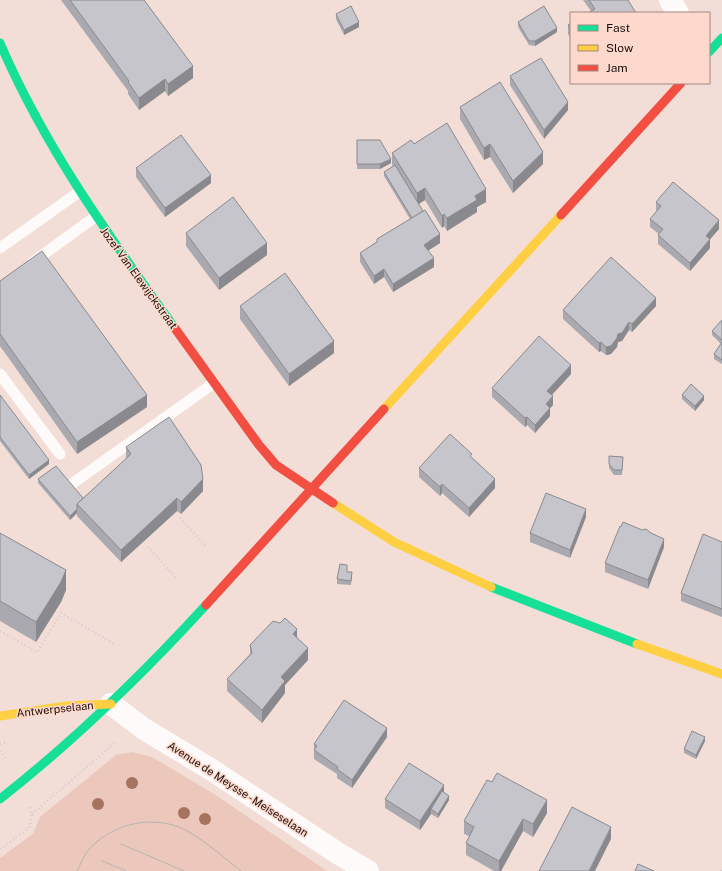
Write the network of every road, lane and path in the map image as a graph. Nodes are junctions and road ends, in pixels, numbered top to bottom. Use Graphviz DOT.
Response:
graph roads {
  1 [pos="670,0"];
  2 [pos="677,12"];
  3 [pos="722,38"];
  4 [pos="0,43"];
  5 [pos="710,51"];
  6 [pos="680,84"];
  7 [pos="79,192"];
  8 [pos="95,217"];
  9 [pos="0,248"];
  10 [pos="25,268"];
  11 [pos="0,374"];
  12 [pos="214,383"];
  13 [pos="60,454"];
  14 [pos="73,483"];
  15 [pos="311,489"];
  16 [pos="180,518"];
  17 [pos="148,547"];
  18 [pos="207,547"];
  19 [pos="177,579"];
  20 [pos="0,631"];
  21 [pos="116,646"];
  22 [pos="722,674"];
  23 [pos="111,704"];
  24 [pos="0,716"];
  25 [pos="0,750"];
  26 [pos="5,758"];
  27 [pos="0,799"];
  28 [pos="0,849"];
  29 [pos="368,871"];
  1 -- 2 [label="street"];
  3 -- 5 [label="main road"];
  4 -- 7 [label="main road, Jozef Van Elewijckstraat"];
  6 -- 15 [label="main road"];
  7 -- 8 [label="main road, Jozef Van Elewijckstraat"];
  7 -- 9 [label="lane"];
  8 -- 10 [label="lane"];
  8 -- 12 [label="main road, Jozef Van Elewijckstraat"];
  11 -- 13 [label="lane"];
  12 -- 14 [label="lane"];
  12 -- 15 [label="main road, Jozef Van Elewijckstraat"];
  15 -- 22 [label="main road, Jozef Van Elewijckstraat"];
  15 -- 23 [label="main road"];
  16 -- 18 [label="path"];
  17 -- 19 [label="path"];
  20 -- 21 [label="path"];
  23 -- 24 [label="main road, Antwerpselaan"];
  23 -- 27 [label="main road"];
  23 -- 28 [label="path"];
  23 -- 29 [label="street, Avenue de Meysse - Meiseselaan"];
  25 -- 26 [label="path"];
}
